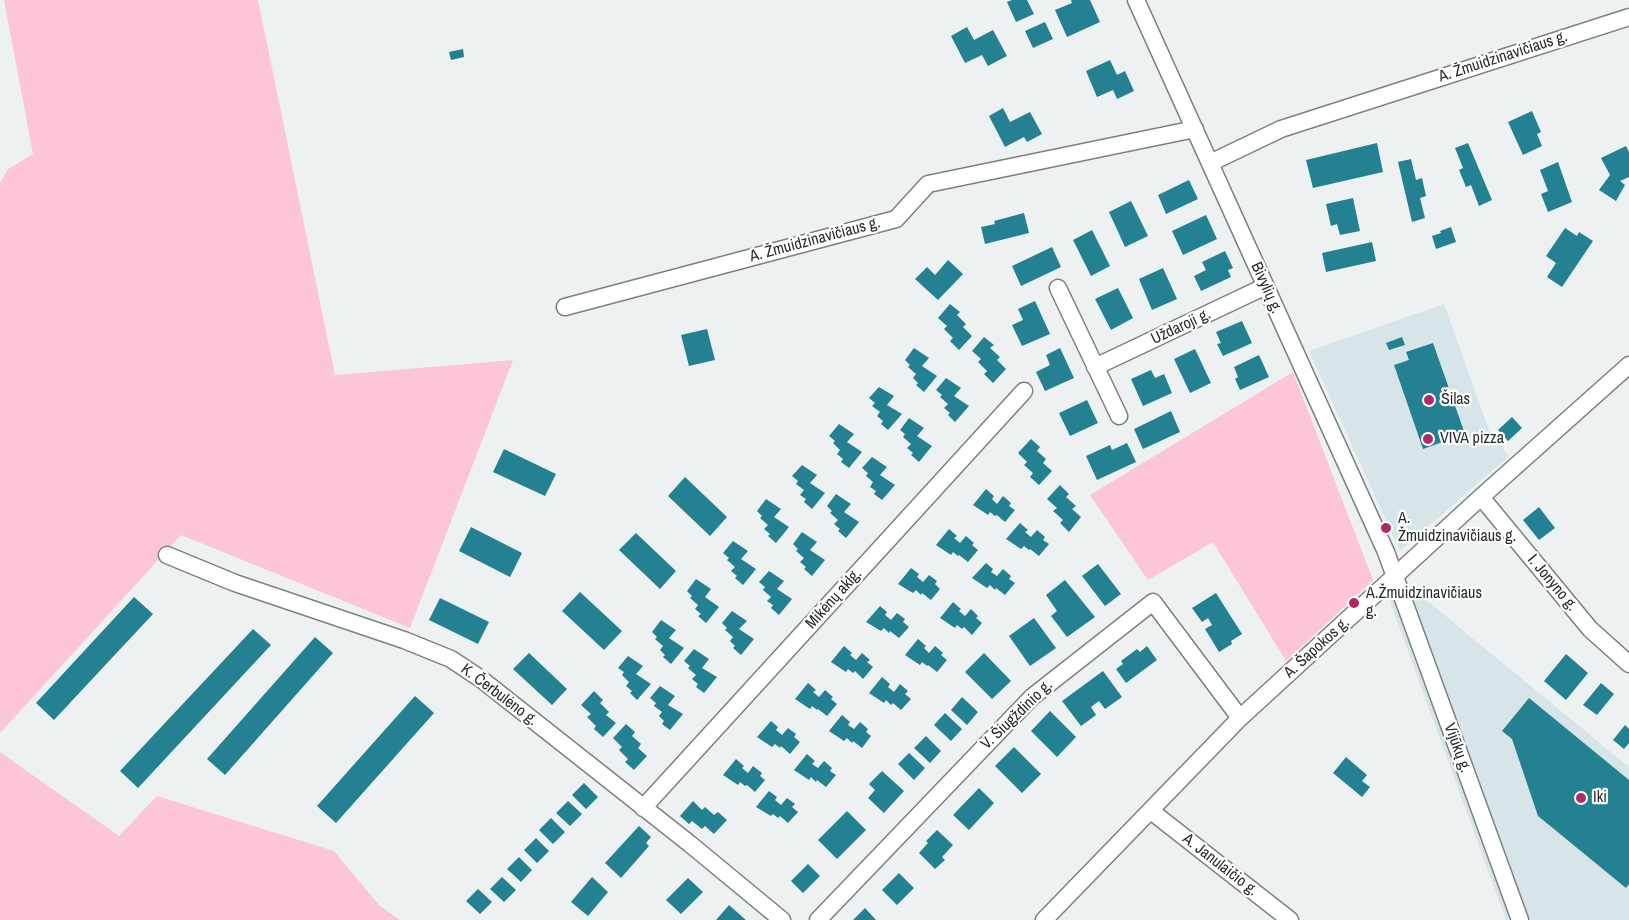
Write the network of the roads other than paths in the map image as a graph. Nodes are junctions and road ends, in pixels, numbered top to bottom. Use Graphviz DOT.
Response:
graph roads {
  1 [pos="1136,0"];
  2 [pos="1629,17"];
  3 [pos="1195,129"];
  4 [pos="1210,164"];
  5 [pos="1266,286"];
  6 [pos="1058,288"];
  7 [pos="565,307"];
  8 [pos="1629,365"];
  9 [pos="1095,367"];
  10 [pos="1024,391"];
  11 [pos="1119,416"];
  12 [pos="1481,497"];
  13 [pos="167,555"];
  14 [pos="1396,576"];
  15 [pos="1629,664"];
  16 [pos="1240,718"];
  17 [pos="643,808"];
  18 [pos="1151,811"];
  19 [pos="782,920"];
  20 [pos="818,920"];
  21 [pos="1044,920"];
  22 [pos="1290,920"];
  23 [pos="1520,920"];
  1 -- 3 [label="street, Bivylių g."];
  2 -- 4 [label="street, A. Žmuidzinavičiaus g."];
  3 -- 4 [label="street, Bivylių g."];
  3 -- 7 [label="street, A. Žmuidzinavičiaus g."];
  4 -- 5 [label="street, Bivylių g."];
  5 -- 9 [label="street, Uždaroji g."];
  5 -- 14 [label="street, Bivylių g."];
  6 -- 9 [label="street"];
  8 -- 12 [label="street, A. Šapokos g."];
  9 -- 11 [label="street"];
  10 -- 17 [label="street, Mikėnų aklg."];
  12 -- 14 [label="street, A. Šapokos g."];
  12 -- 15 [label="street, I. Jonyno g."];
  13 -- 17 [label="street, K. Čerbulėno g."];
  14 -- 16 [label="street, A. Šapokos g."];
  14 -- 23 [label="street, Vijūkų g."];
  16 -- 18 [label="street, A. Šapokos g."];
  16 -- 20 [label="street, V. Šiugždinio g."];
  17 -- 19 [label="street, K. Čerbulėno g."];
  18 -- 21 [label="street, A. Šapokos g."];
  18 -- 22 [label="street, A. Janulaičio g."];
}
